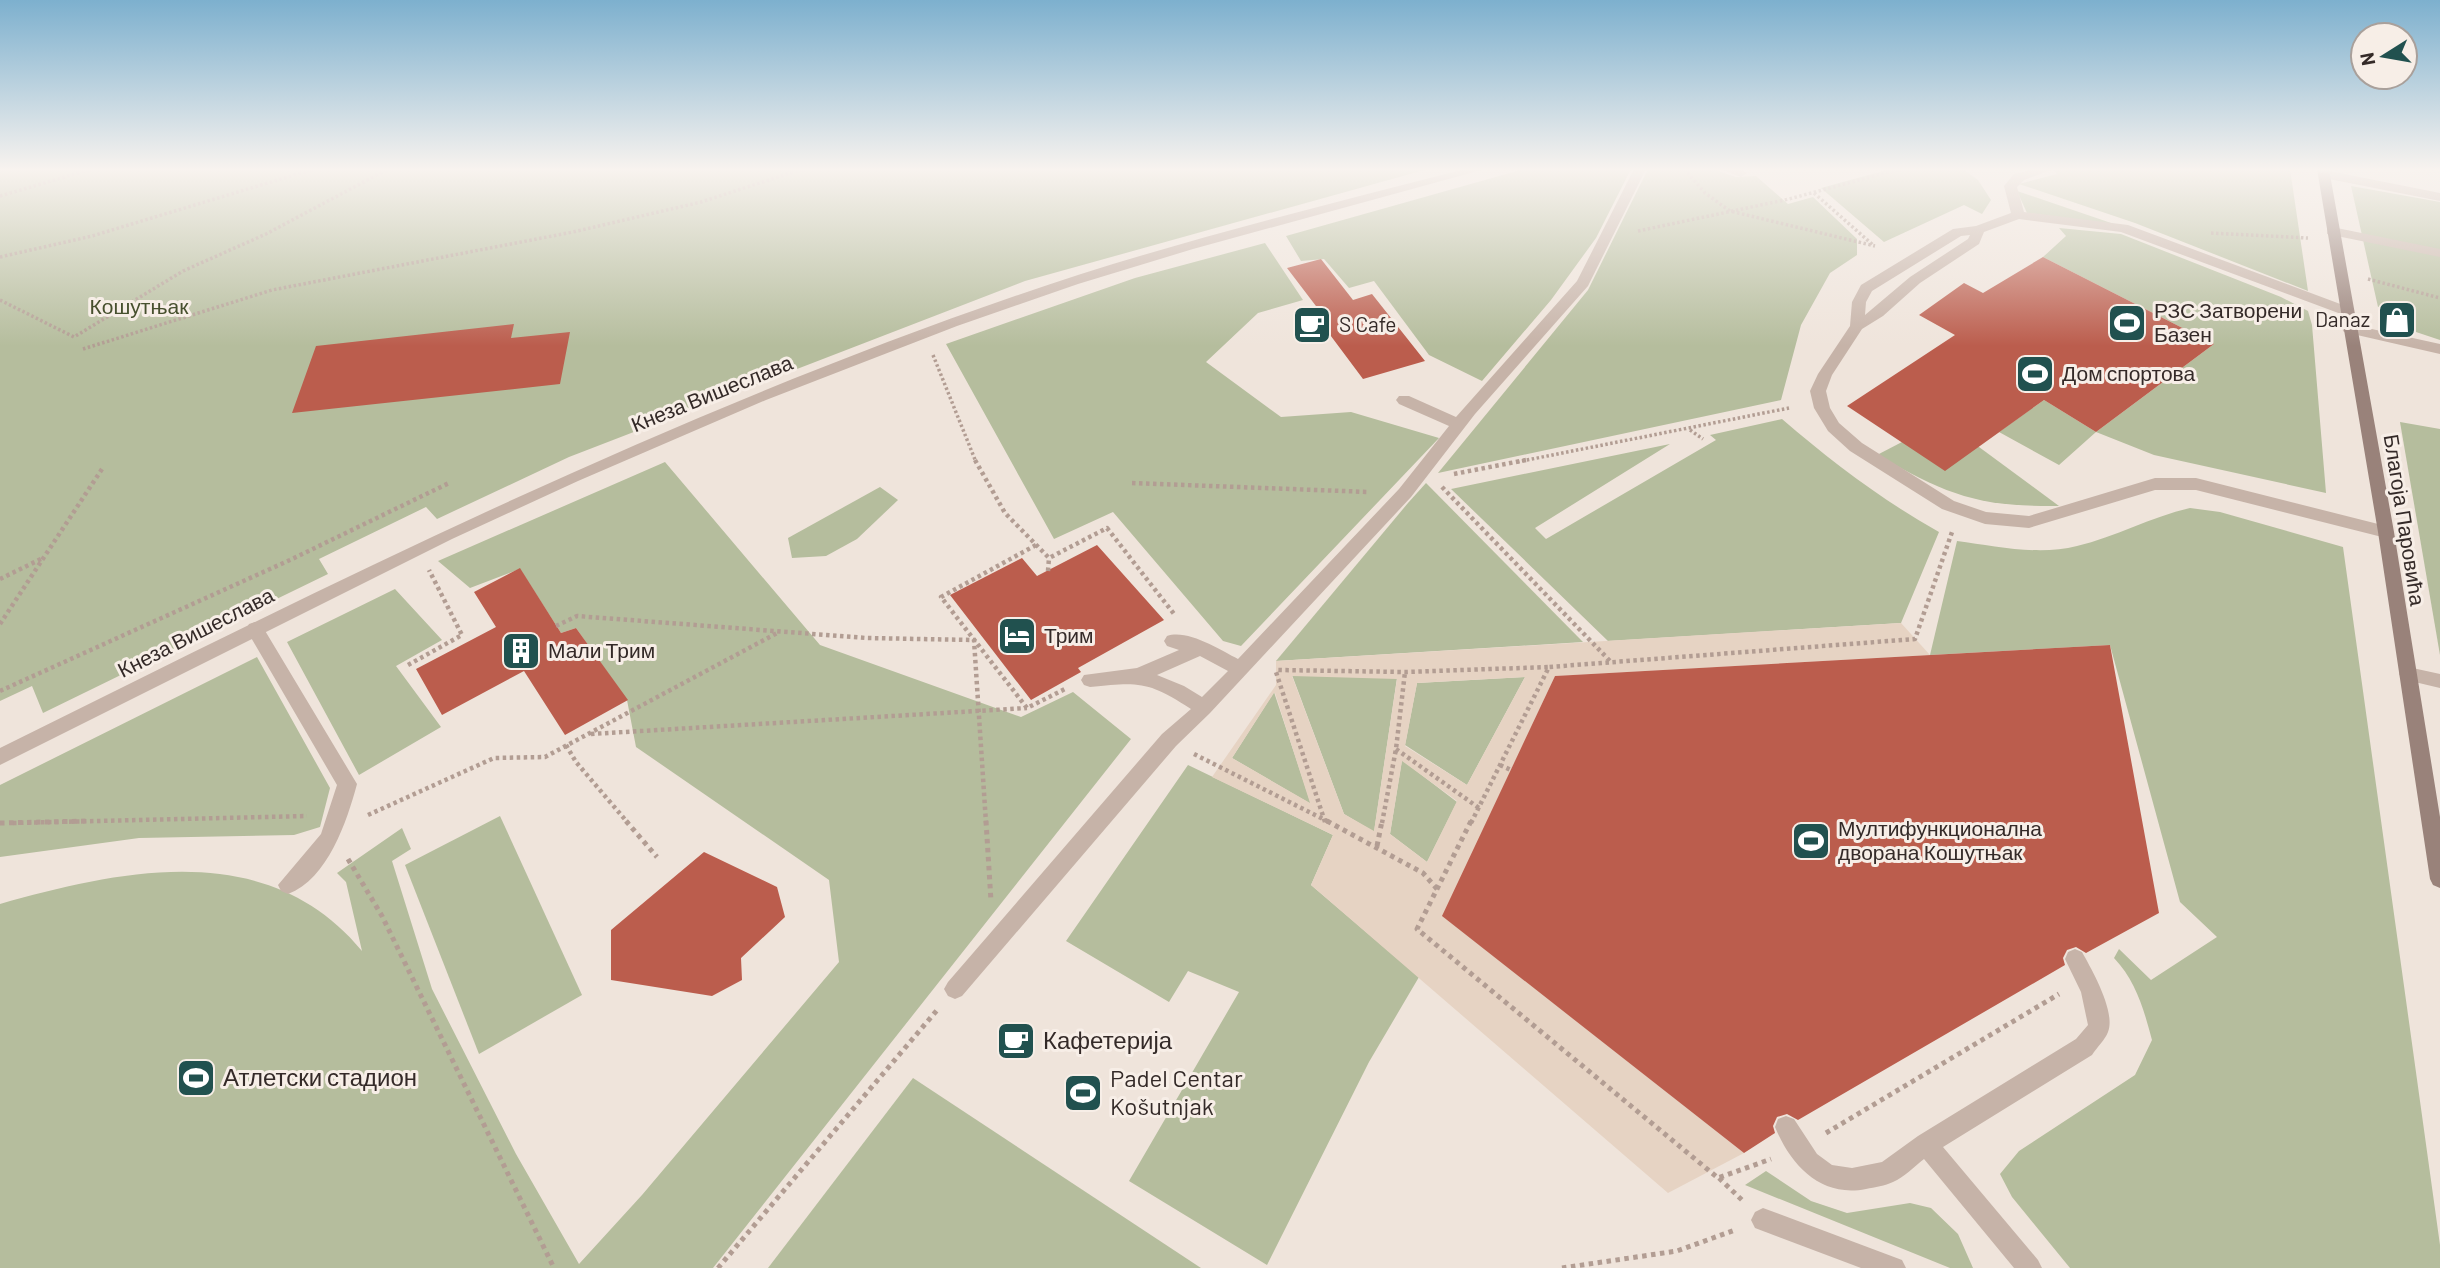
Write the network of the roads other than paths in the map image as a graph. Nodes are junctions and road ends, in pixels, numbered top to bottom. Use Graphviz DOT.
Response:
graph roads {
  1 [pos="1258,228"];
  2 [pos="1610,228"];
  3 [pos="1983,228"];
  4 [pos="2124,228"];
  5 [pos="1978,230"];
  6 [pos="2332,230"];
  7 [pos="2440,253"];
  8 [pos="2346,311"];
  9 [pos="1857,326"];
  10 [pos="2350,329"];
  11 [pos="2440,349"];
  12 [pos="1404,400"];
  13 [pos="1459,424"];
  14 [pos="2386,532"];
  15 [pos="255,629"];
  16 [pos="1174,641"];
  17 [pos="1200,648"];
  18 [pos="1241,669"];
  19 [pos="2408,674"];
  20 [pos="1139,675"];
  21 [pos="1090,680"];
  22 [pos="2440,681"];
  23 [pos="1204,708"];
  24 [pos="0,757"];
  25 [pos="2439,872"];
  26 [pos="288,885"];
  27 [pos="2080,969"];
  28 [pos="955,989"];
  29 [pos="1786,1127"];
  30 [pos="1926,1144"];
  31 [pos="1763,1220"];
  32 [pos="1894,1268"];
  33 [pos="2031,1268"];
  1 -- 15 [label="street, Кнеза Вишеслава"];
  2 -- 13 [label="street"];
  3 -- 5 [label="street"];
  4 -- 8 [label="street"];
  5 -- 9 [label="street"];
  5 -- 9 [label="street"];
  6 -- 7 [label="street"];
  6 -- 8 [label="main road, Благоја Паровића"];
  8 -- 10 [label="main road, Благоја Паровића"];
  9 -- 14 [label="street"];
  10 -- 11 [label="street"];
  10 -- 14 [label="main road, Благоја Паровића"];
  12 -- 13 [label="street"];
  13 -- 18 [label="street"];
  14 -- 19 [label="main road, Благоја Паровића"];
  15 -- 24 [label="street, Кнеза Вишеслава"];
  15 -- 26 [label="street"];
  16 -- 17 [label="street"];
  17 -- 18 [label="street"];
  17 -- 20 [label="street"];
  18 -- 23 [label="street"];
  19 -- 22 [label="street"];
  19 -- 25 [label="main road, Благоја Паровића"];
  20 -- 21 [label="street"];
  20 -- 23 [label="street"];
  23 -- 28 [label="street"];
  27 -- 30 [label="street"];
  29 -- 30 [label="street"];
  30 -- 33 [label="street"];
  31 -- 32 [label="street"];
}
